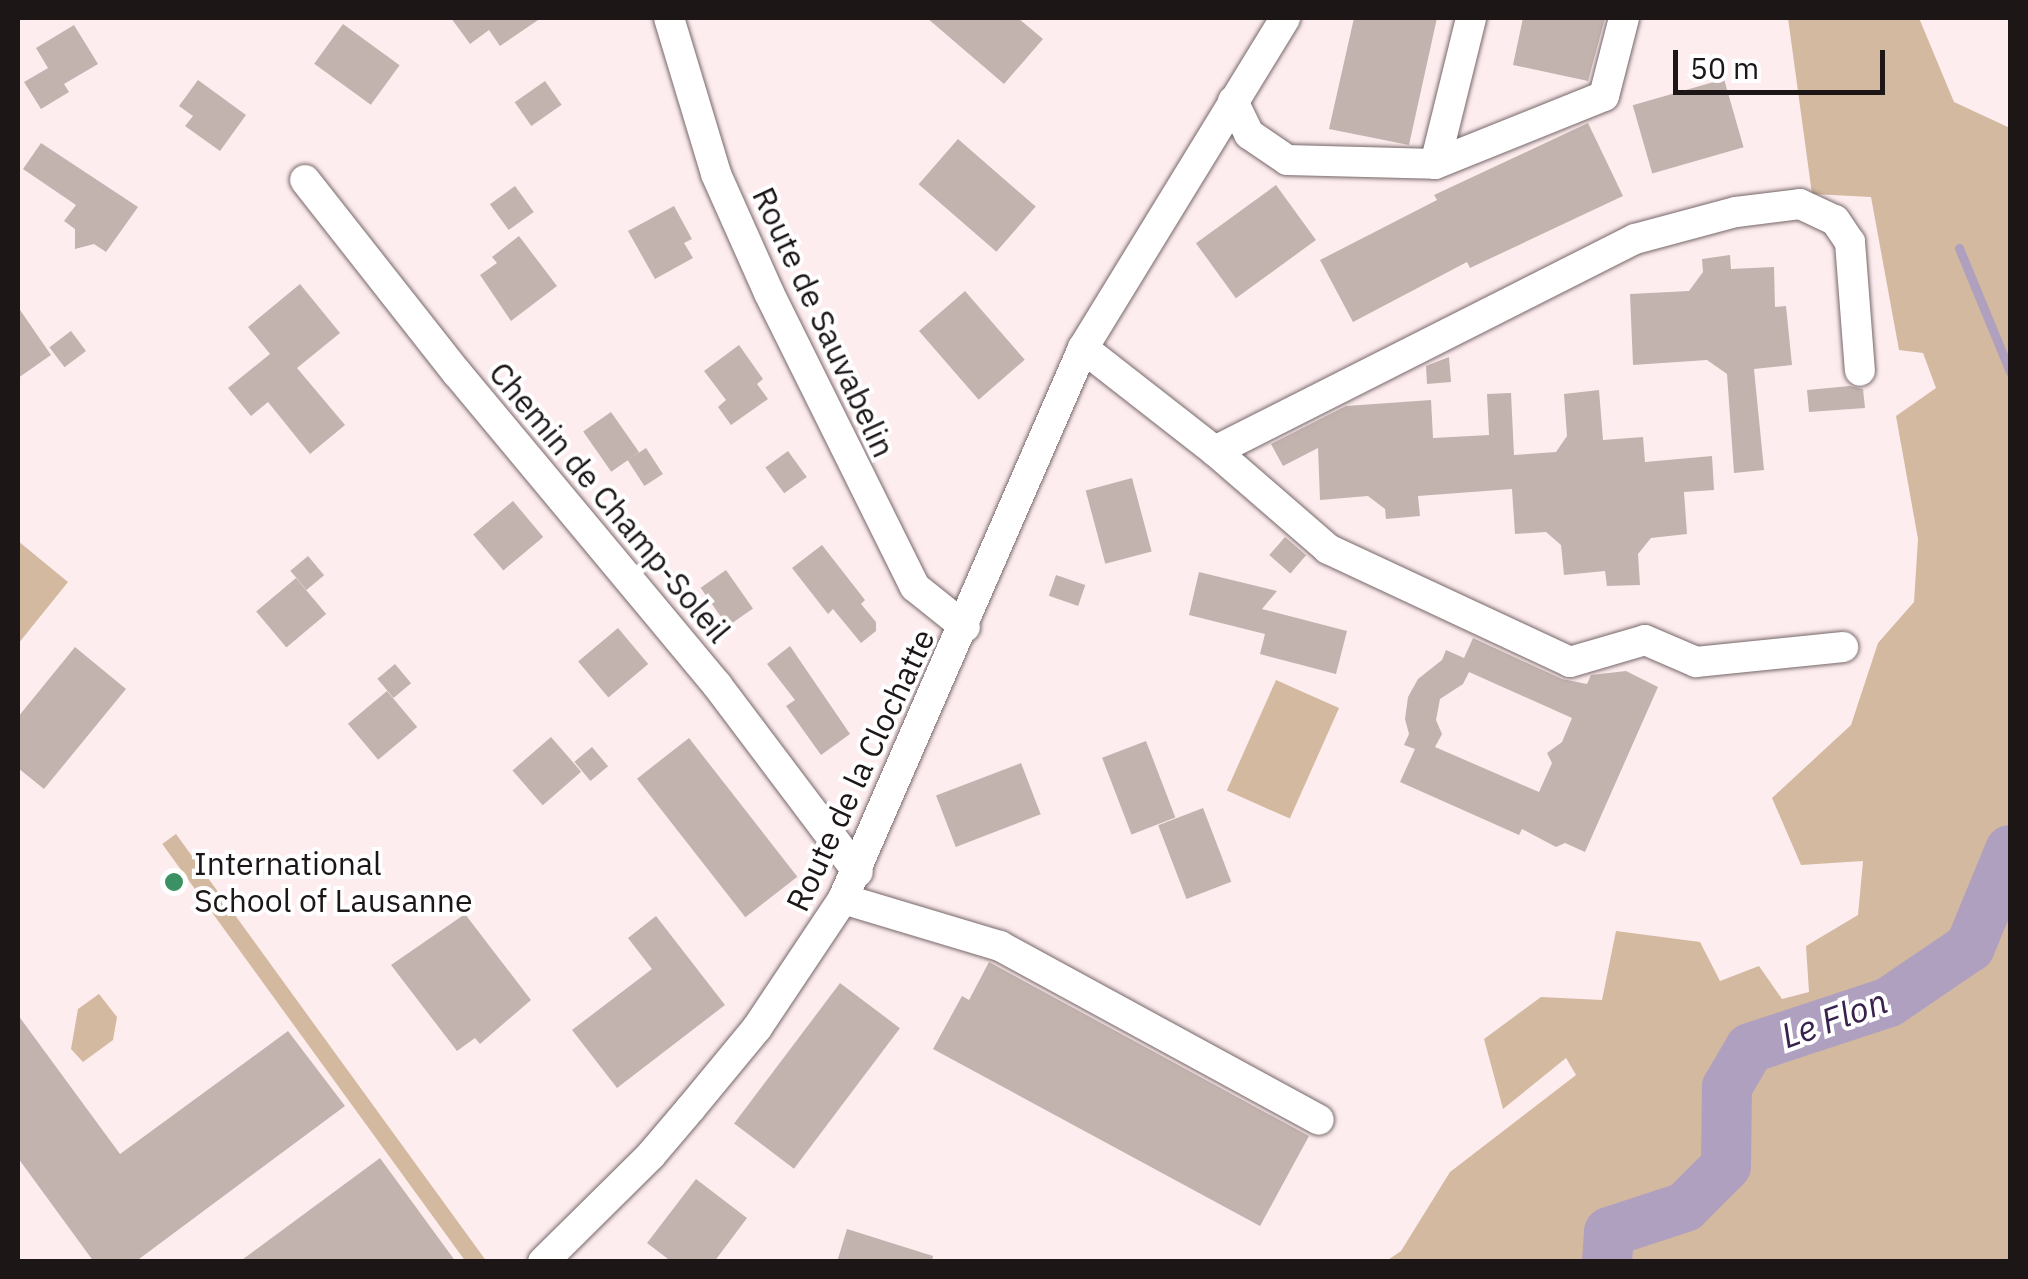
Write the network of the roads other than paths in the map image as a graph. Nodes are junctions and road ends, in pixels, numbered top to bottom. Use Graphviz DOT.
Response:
graph roads {
  1 [pos="669,18"];
  2 [pos="1285,18"];
  3 [pos="1470,18"];
  4 [pos="1624,18"];
  5 [pos="1234,101"];
  6 [pos="1435,164"];
  7 [pos="304,180"];
  8 [pos="1083,348"];
  9 [pos="1860,371"];
  10 [pos="1214,451"];
  11 [pos="965,628"];
  12 [pos="1843,647"];
  13 [pos="858,872"];
  14 [pos="844,900"];
  15 [pos="1319,1120"];
  16 [pos="543,1262"];
  1 -- 11 [label="street, Route de Sauvabelin"];
  2 -- 5 [label="street, Route de la Clochatte"];
  3 -- 6 [label="street"];
  4 -- 6 [label="street"];
  5 -- 6 [label="street"];
  5 -- 8 [label="street, Route de la Clochatte"];
  7 -- 13 [label="street, Chemin de Champ-Soleil"];
  8 -- 10 [label="street"];
  8 -- 11 [label="street, Route de la Clochatte"];
  9 -- 10 [label="street"];
  10 -- 12 [label="street"];
  11 -- 13 [label="street, Route de la Clochatte"];
  13 -- 14 [label="street, Route de la Clochatte"];
  14 -- 15 [label="street"];
  14 -- 16 [label="street, Route de la Clochatte"];
}
